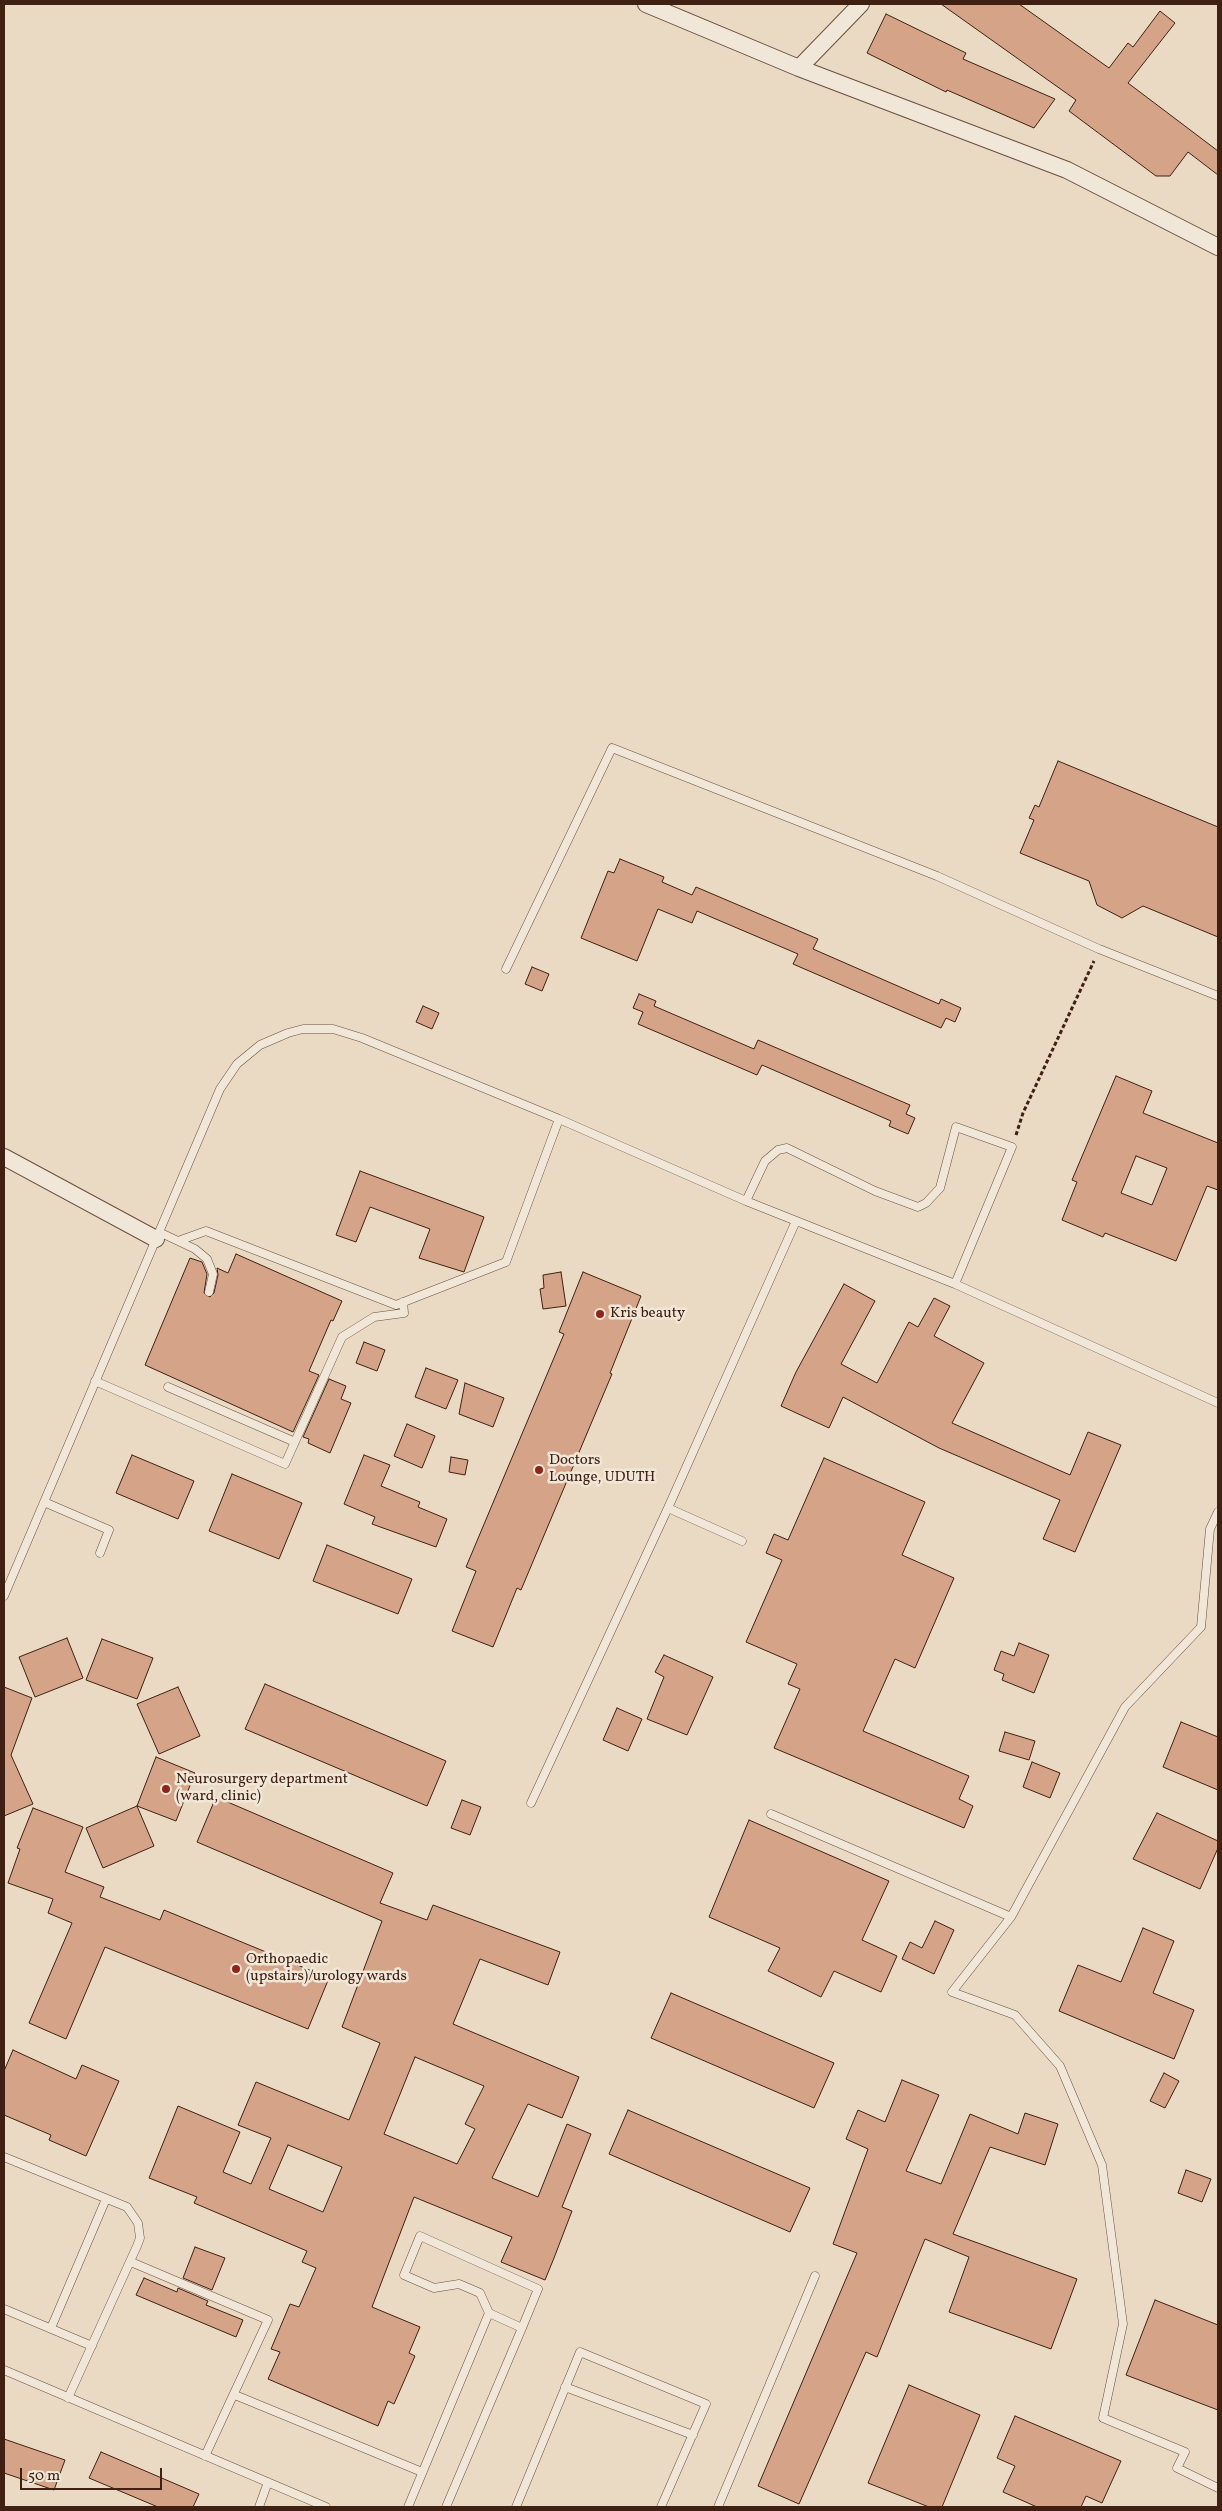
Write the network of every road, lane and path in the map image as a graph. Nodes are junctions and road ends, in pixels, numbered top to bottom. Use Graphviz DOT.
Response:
graph roads {
  1 [pos="646,4"];
  2 [pos="861,4"];
  3 [pos="800,68"];
  4 [pos="1218,247"];
  5 [pos="1099,949"];
  6 [pos="506,969"];
  7 [pos="1218,996"];
  8 [pos="559,1119"];
  9 [pos="1012,1147"];
  10 [pos="4,1157"];
  11 [pos="746,1200"];
  12 [pos="796,1221"];
  13 [pos="157,1235"];
  14 [pos="178,1241"];
  15 [pos="955,1284"];
  16 [pos="209,1292"];
  17 [pos="403,1302"];
  18 [pos="95,1380"];
  19 [pos="168,1387"];
  20 [pos="1218,1403"];
  21 [pos="295,1442"];
  22 [pos="44,1502"];
  23 [pos="668,1508"];
  24 [pos="1218,1512"];
  25 [pos="742,1541"];
  26 [pos="100,1553"];
  27 [pos="4,1596"];
  28 [pos="532,1803"];
  29 [pos="771,1814"];
  30 [pos="1010,1917"];
  31 [pos="4,2157"];
  32 [pos="106,2199"];
  33 [pos="131,2262"];
  34 [pos="815,2276"];
  35 [pos="4,2309"];
  36 [pos="489,2313"];
  37 [pos="51,2328"];
  38 [pos="522,2328"];
  39 [pos="92,2346"];
  40 [pos="4,2370"];
  41 [pos="566,2387"];
  42 [pos="235,2395"];
  43 [pos="68,2398"];
  44 [pos="693,2435"];
  45 [pos="205,2456"];
  46 [pos="422,2472"];
  47 [pos="268,2482"];
  48 [pos="1218,2488"];
  49 [pos="259,2507"];
  50 [pos="326,2507"];
  51 [pos="408,2507"];
  52 [pos="446,2507"];
  53 [pos="516,2507"];
  54 [pos="661,2507"];
  55 [pos="718,2507"];
  1 -- 3 [label="street"];
  2 -- 3 [label="street"];
  3 -- 4 [label="street"];
  5 -- 6 [label="lane"];
  5 -- 7 [label="lane"];
  5 -- 9 [label="path"];
  8 -- 11 [label="lane"];
  8 -- 13 [label="lane"];
  8 -- 17 [label="lane"];
  9 -- 11 [label="lane"];
  9 -- 15 [label="lane"];
  10 -- 13 [label="street"];
  11 -- 12 [label="lane"];
  12 -- 15 [label="lane"];
  12 -- 23 [label="lane"];
  13 -- 14 [label="lane"];
  13 -- 18 [label="lane"];
  14 -- 16 [label="lane"];
  14 -- 17 [label="lane"];
  15 -- 20 [label="lane"];
  17 -- 21 [label="lane"];
  18 -- 21 [label="lane"];
  18 -- 22 [label="lane"];
  19 -- 21 [label="lane"];
  22 -- 26 [label="lane"];
  22 -- 27 [label="lane"];
  23 -- 25 [label="lane"];
  23 -- 28 [label="lane"];
  24 -- 30 [label="lane"];
  29 -- 30 [label="lane"];
  30 -- 48 [label="lane"];
  31 -- 32 [label="lane"];
  32 -- 33 [label="lane"];
  32 -- 37 [label="lane"];
  33 -- 39 [label="lane"];
  33 -- 42 [label="lane"];
  34 -- 55 [label="lane"];
  35 -- 37 [label="lane"];
  36 -- 38 [label="lane"];
  36 -- 38 [label="lane"];
  36 -- 46 [label="lane"];
  37 -- 39 [label="lane"];
  38 -- 52 [label="lane"];
  39 -- 43 [label="lane"];
  40 -- 43 [label="lane"];
  41 -- 44 [label="lane"];
  41 -- 44 [label="lane"];
  41 -- 53 [label="lane"];
  42 -- 45 [label="lane"];
  42 -- 46 [label="lane"];
  43 -- 45 [label="lane"];
  44 -- 54 [label="lane"];
  45 -- 47 [label="lane"];
  46 -- 51 [label="lane"];
  47 -- 49 [label="lane"];
  47 -- 50 [label="lane"];
}
